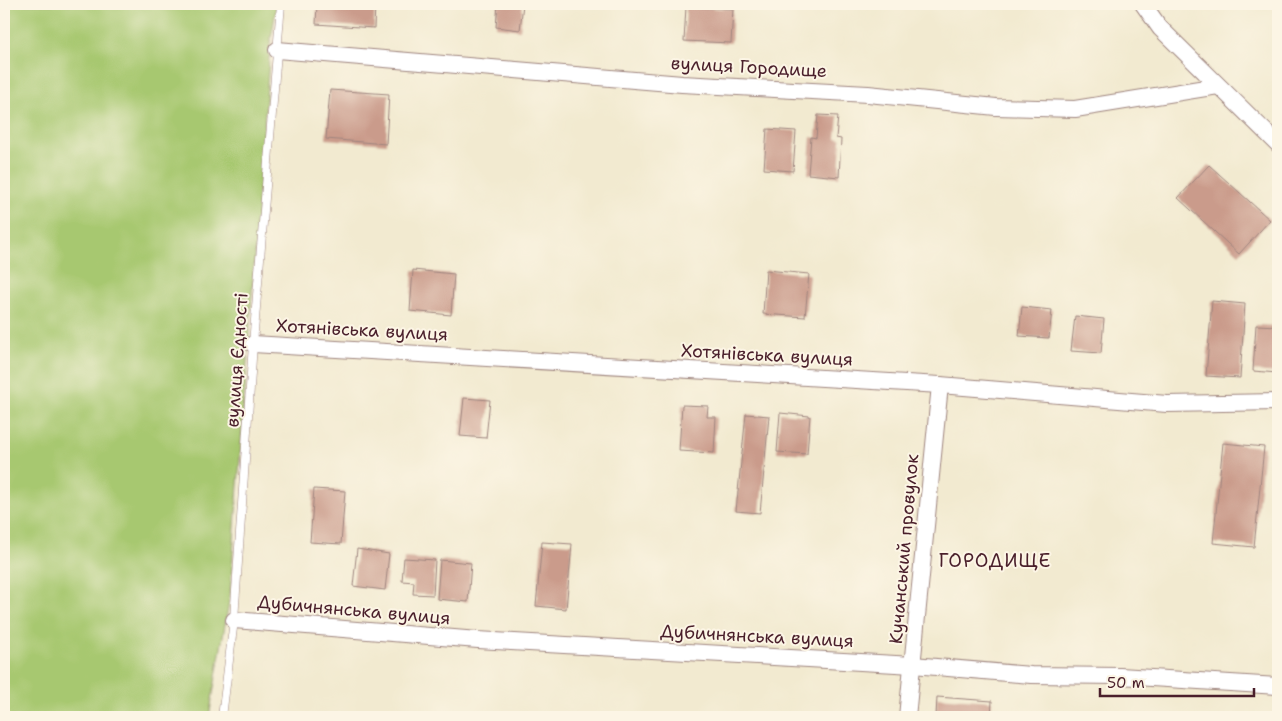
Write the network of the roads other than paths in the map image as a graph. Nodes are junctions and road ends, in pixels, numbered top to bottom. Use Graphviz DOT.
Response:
graph roads {
  1 [pos="281,4"];
  2 [pos="1143,4"];
  3 [pos="277,50"];
  4 [pos="1218,86"];
  5 [pos="1278,144"];
  6 [pos="253,344"];
  7 [pos="940,385"];
  8 [pos="1278,402"];
  9 [pos="234,620"];
  10 [pos="913,665"];
  11 [pos="1278,686"];
  12 [pos="222,717"];
  13 [pos="907,717"];
  1 -- 3 [label="lane, вулиця Єдності"];
  2 -- 4 [label="street"];
  3 -- 4 [label="street, вулиця Городище"];
  3 -- 6 [label="lane, вулиця Єдності"];
  4 -- 5 [label="street"];
  6 -- 7 [label="street, Хотянівська вулиця"];
  6 -- 9 [label="lane, вулиця Єдності"];
  7 -- 8 [label="street, Хотянівська вулиця"];
  7 -- 10 [label="street, Кучанський провулок"];
  9 -- 10 [label="street, Дубичнянська вулиця"];
  9 -- 12 [label="lane, вулиця Єдності"];
  10 -- 11 [label="street, Дубичнянська вулиця"];
  10 -- 13 [label="street, Кучанський провулок"];
}
